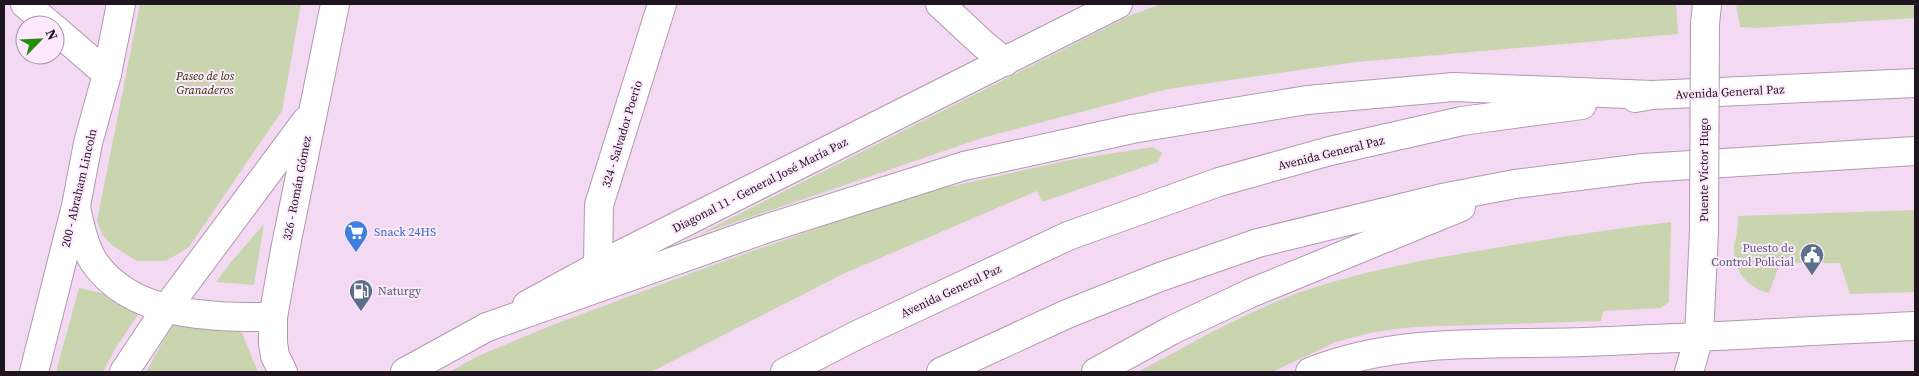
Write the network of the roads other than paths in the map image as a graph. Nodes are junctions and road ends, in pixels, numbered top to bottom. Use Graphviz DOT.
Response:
graph roads {
  1 [pos="25,4"];
  2 [pos="121,4"];
  3 [pos="335,4"];
  4 [pos="662,4"];
  5 [pos="940,4"];
  6 [pos="1118,4"];
  7 [pos="1706,14"];
  8 [pos="38,15"];
  9 [pos="65,38"];
  10 [pos="1005,62"];
  11 [pos="107,74"];
  12 [pos="1915,83"];
  13 [pos="1652,96"];
  14 [pos="311,114"];
  15 [pos="1915,151"];
  16 [pos="1515,184"];
  17 [pos="76,206"];
  18 [pos="598,266"];
  19 [pos="166,309"];
  20 [pos="273,317"];
  21 [pos="1915,326"];
  22 [pos="487,327"];
  23 [pos="1699,337"];
  24 [pos="34,372"];
  25 [pos="124,372"];
  26 [pos="283,372"];
  27 [pos="405,372"];
  28 [pos="785,372"];
  29 [pos="941,372"];
  30 [pos="1096,372"];
  31 [pos="1310,372"];
  32 [pos="1689,372"];
  1 -- 8 [label="main road"];
  2 -- 11 [label="main road, 200 - Abraham Lincoln"];
  3 -- 14 [label="main road, 326 - Román Gómez"];
  4 -- 18 [label="main road, 324 - Salvador Poerio"];
  5 -- 10 [label="main road"];
  6 -- 10 [label="main road, Diagonal 11 - General José María Paz"];
  7 -- 23 [label="main road, Puente Víctor Hugo, bridge"];
  9 -- 11 [label="main road"];
  10 -- 18 [label="main road, Diagonal 11 - General José María Paz"];
  11 -- 17 [label="main road, 200 - Abraham Lincoln"];
  12 -- 13 [label="main road, Avenida General Paz"];
  13 -- 22 [label="main road"];
  13 -- 28 [label="main road, Avenida General Paz"];
  14 -- 19 [label="main road"];
  14 -- 20 [label="main road, 326 - Román Gómez"];
  15 -- 16 [label="main road"];
  16 -- 29 [label="main road"];
  16 -- 30 [label="main road"];
  17 -- 19 [label="main road"];
  17 -- 24 [label="main road, 200 - Abraham Lincoln"];
  18 -- 22 [label="main road, Diagonal 11 - General José María Paz"];
  19 -- 20 [label="main road"];
  19 -- 25 [label="main road"];
  20 -- 26 [label="main road, 326 - Román Gómez"];
  21 -- 23 [label="main road"];
  22 -- 27 [label="main road, Diagonal 11 - General José María Paz"];
  23 -- 31 [label="main road"];
  23 -- 32 [label="main road, Puente Víctor Hugo"];
}
